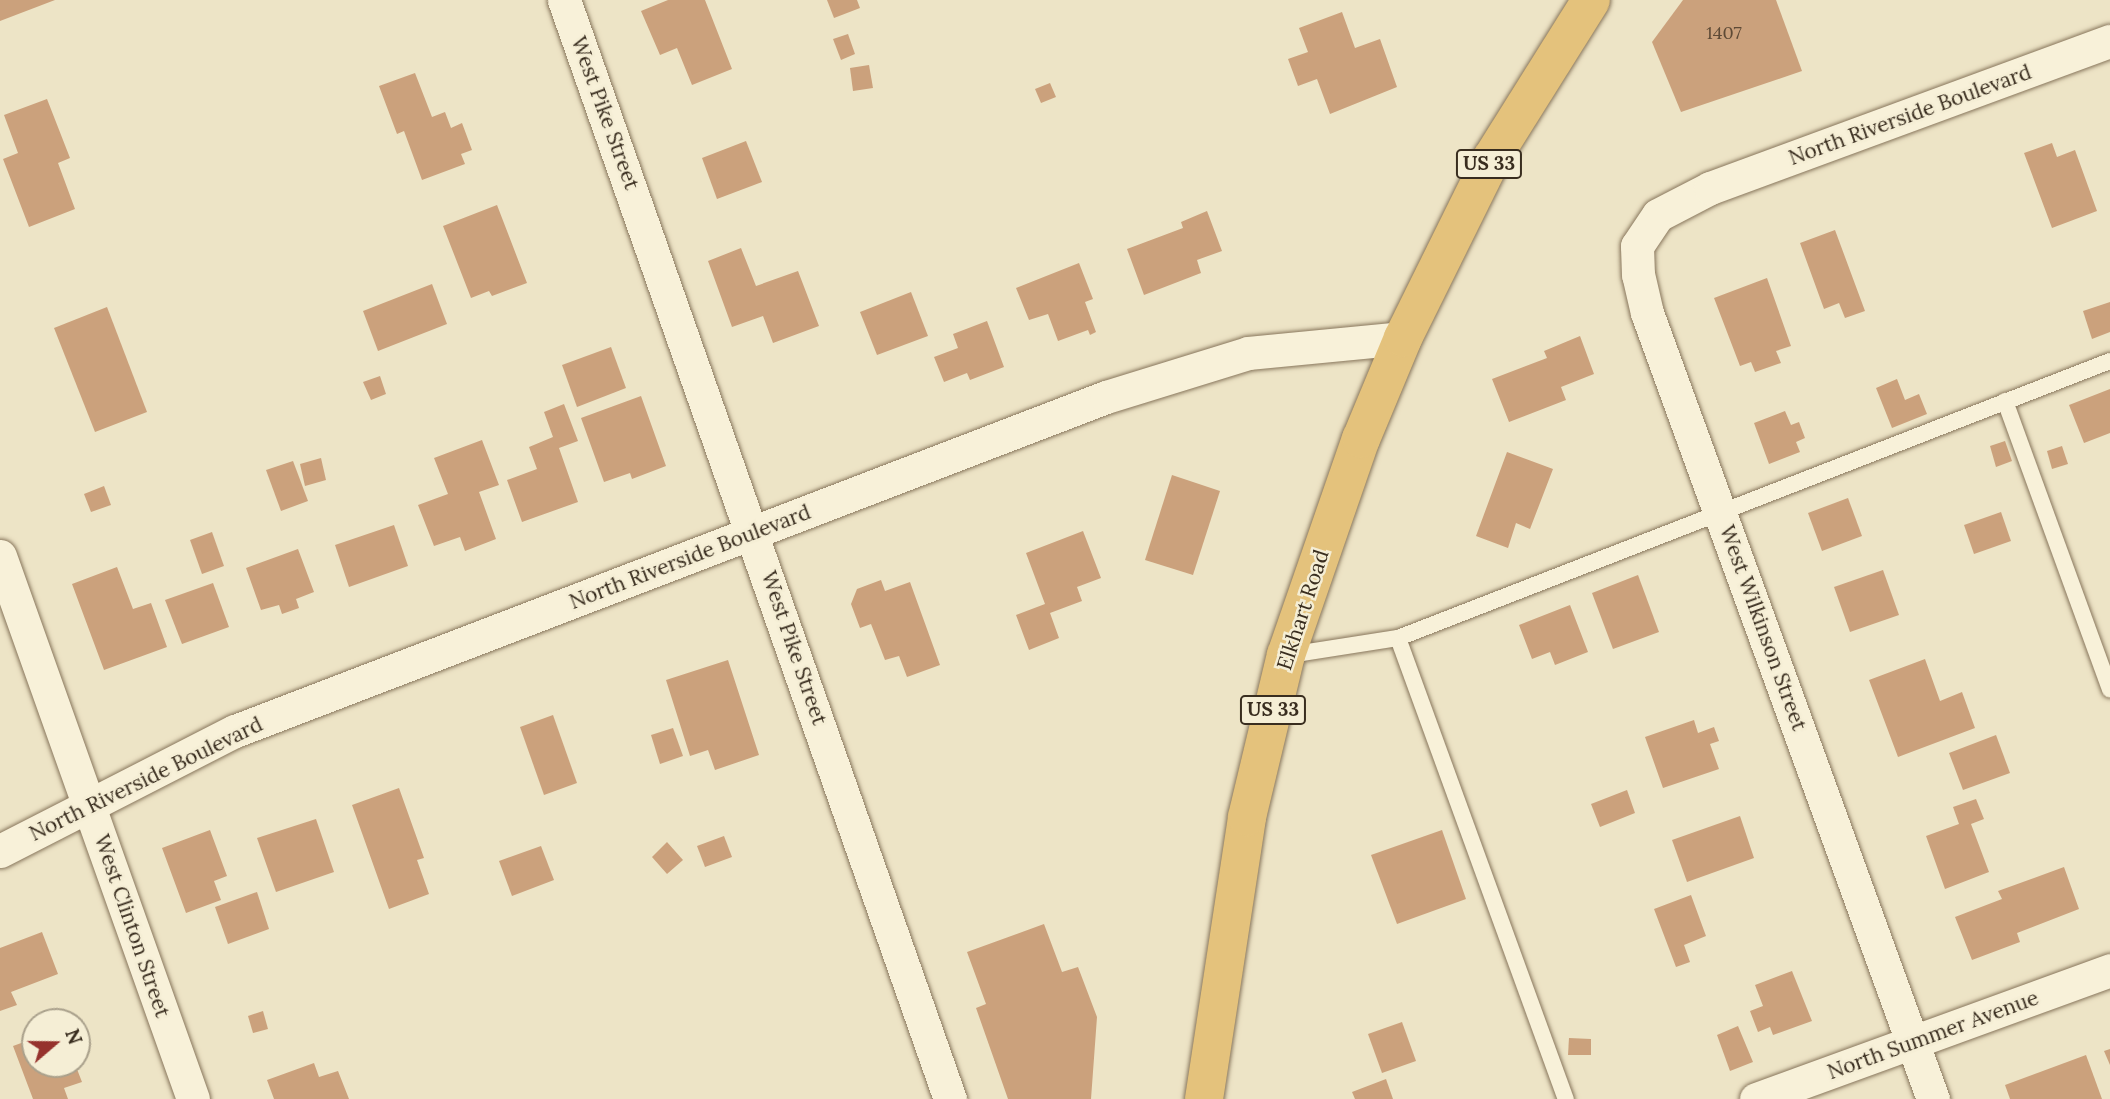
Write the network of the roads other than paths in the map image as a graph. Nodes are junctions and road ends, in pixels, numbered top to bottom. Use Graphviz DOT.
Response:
graph roads {
  1 [pos="564,0"];
  2 [pos="1591,0"];
  3 [pos="2110,41"];
  4 [pos="1710,188"];
  5 [pos="1403,338"];
  6 [pos="2110,361"];
  7 [pos="2005,401"];
  8 [pos="1721,511"];
  9 [pos="754,532"];
  10 [pos="0,556"];
  11 [pos="1398,638"];
  12 [pos="1286,655"];
  13 [pos="2110,689"];
  14 [pos="91,806"];
  15 [pos="0,851"];
  16 [pos="2110,970"];
  17 [pos="1913,1042"];
  18 [pos="188,1097"];
  19 [pos="950,1099"];
  20 [pos="1204,1099"];
  21 [pos="1566,1099"];
  22 [pos="1756,1099"];
  23 [pos="1933,1099"];
  1 -- 9 [label="street, West Pike Street"];
  2 -- 5 [label="highway, US 33"];
  3 -- 4 [label="street, North Riverside Boulevard"];
  4 -- 8 [label="street, West Wilkinson Street"];
  5 -- 9 [label="street, North Riverside Boulevard"];
  5 -- 12 [label="highway, Elkhart Road / US 33"];
  6 -- 7 [label="lane"];
  7 -- 8 [label="lane"];
  7 -- 13 [label="lane"];
  8 -- 11 [label="lane"];
  8 -- 17 [label="street, West Wilkinson Street"];
  9 -- 14 [label="street, North Riverside Boulevard"];
  9 -- 19 [label="street, West Pike Street"];
  10 -- 14 [label="street, West Clinton Street"];
  11 -- 12 [label="lane"];
  11 -- 21 [label="lane"];
  12 -- 20 [label="highway, Elkhart Road / US 33"];
  14 -- 15 [label="street, North Riverside Boulevard"];
  14 -- 18 [label="street, West Clinton Street"];
  16 -- 17 [label="street, North Summer Avenue"];
  17 -- 22 [label="street, North Summer Avenue"];
  17 -- 23 [label="street, West Wilkinson Street"];
}
